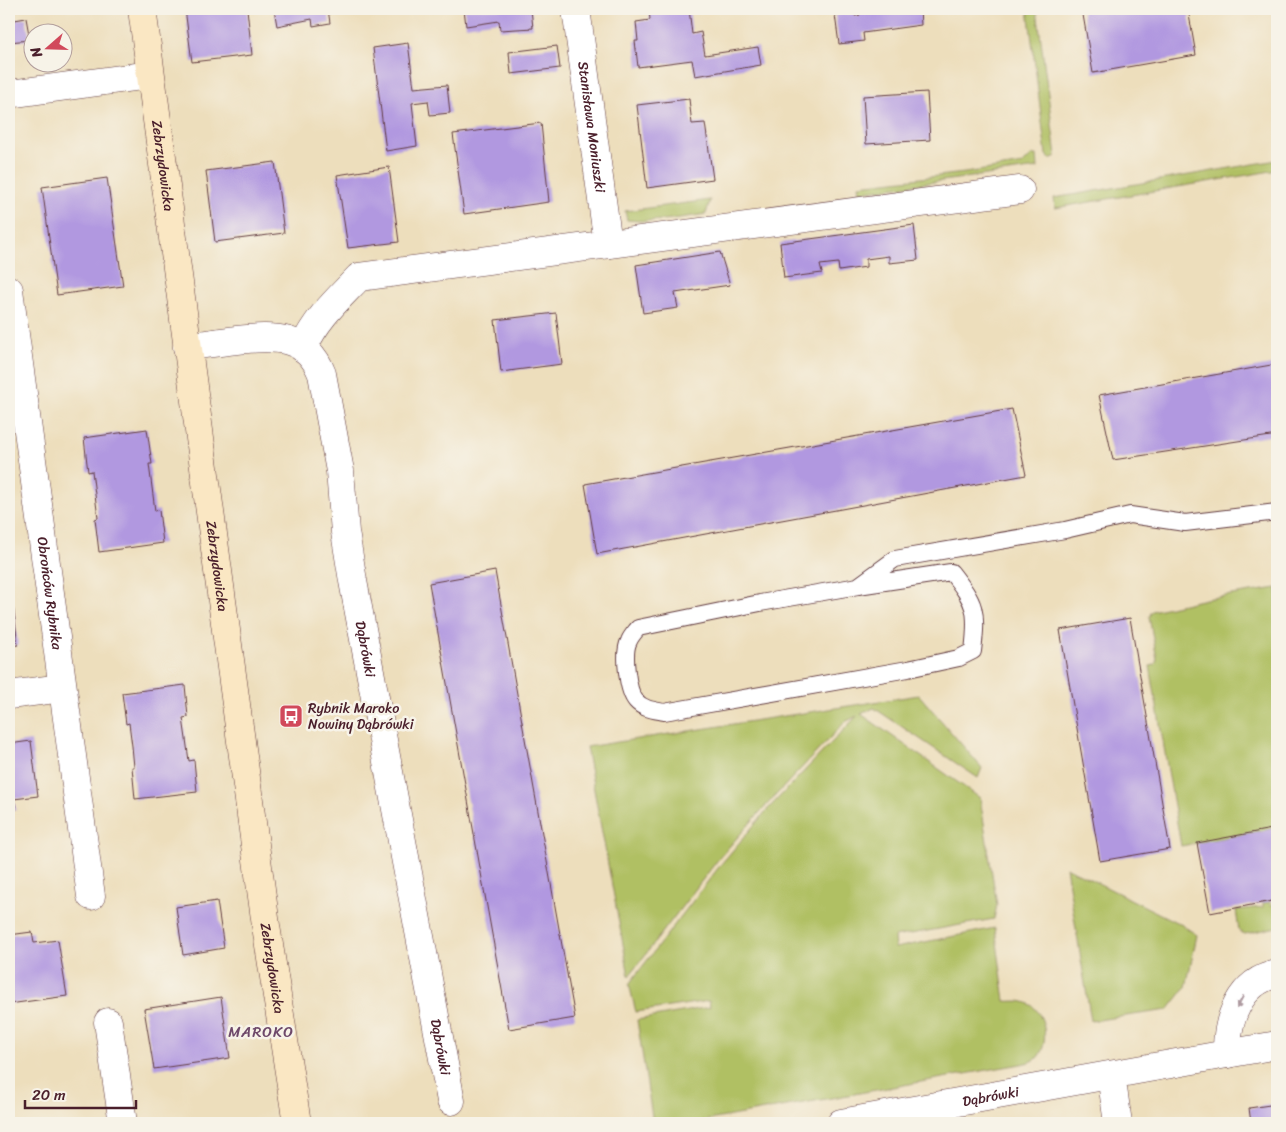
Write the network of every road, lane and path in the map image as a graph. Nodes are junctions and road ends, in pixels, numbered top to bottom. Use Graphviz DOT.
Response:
graph roads {
  1 [pos="142,9"];
  2 [pos="576,9"];
  3 [pos="150,75"];
  4 [pos="9,94"];
  5 [pos="1020,190"];
  6 [pos="608,244"];
  7 [pos="9,300"];
  8 [pos="187,346"];
  9 [pos="303,348"];
  10 [pos="1277,512"];
  11 [pos="858,586"];
  12 [pos="62,688"];
  13 [pos="9,695"];
  14 [pos="91,896"];
  15 [pos="1277,974"];
  16 [pos="108,1022"];
  17 [pos="1277,1046"];
  18 [pos="1227,1054"];
  19 [pos="1111,1074"];
  20 [pos="451,1101"];
  21 [pos="123,1123"];
  22 [pos="297,1123"];
  23 [pos="841,1123"];
  24 [pos="1118,1123"];
  1 -- 3 [label="street, Zebrzydowicka"];
  2 -- 6 [label="street, Stanisława Moniuszki"];
  3 -- 4 [label="street"];
  3 -- 8 [label="street, Zebrzydowicka"];
  5 -- 6 [label="street"];
  6 -- 9 [label="street"];
  7 -- 12 [label="street, Obrońców Rybnika"];
  8 -- 9 [label="street, Dąbrówki"];
  8 -- 22 [label="street, Zebrzydowicka"];
  9 -- 20 [label="street, Dąbrówki"];
  10 -- 11 [label="lane"];
  11 -- 11 [label="lane"];
  12 -- 13 [label="street"];
  12 -- 14 [label="street, Obrońców Rybnika"];
  15 -- 18 [label="street, one-way"];
  16 -- 21 [label="street"];
  17 -- 18 [label="street, Dąbrówki"];
  18 -- 19 [label="street, Dąbrówki"];
  19 -- 23 [label="street, Dąbrówki"];
  19 -- 24 [label="street"];
}
